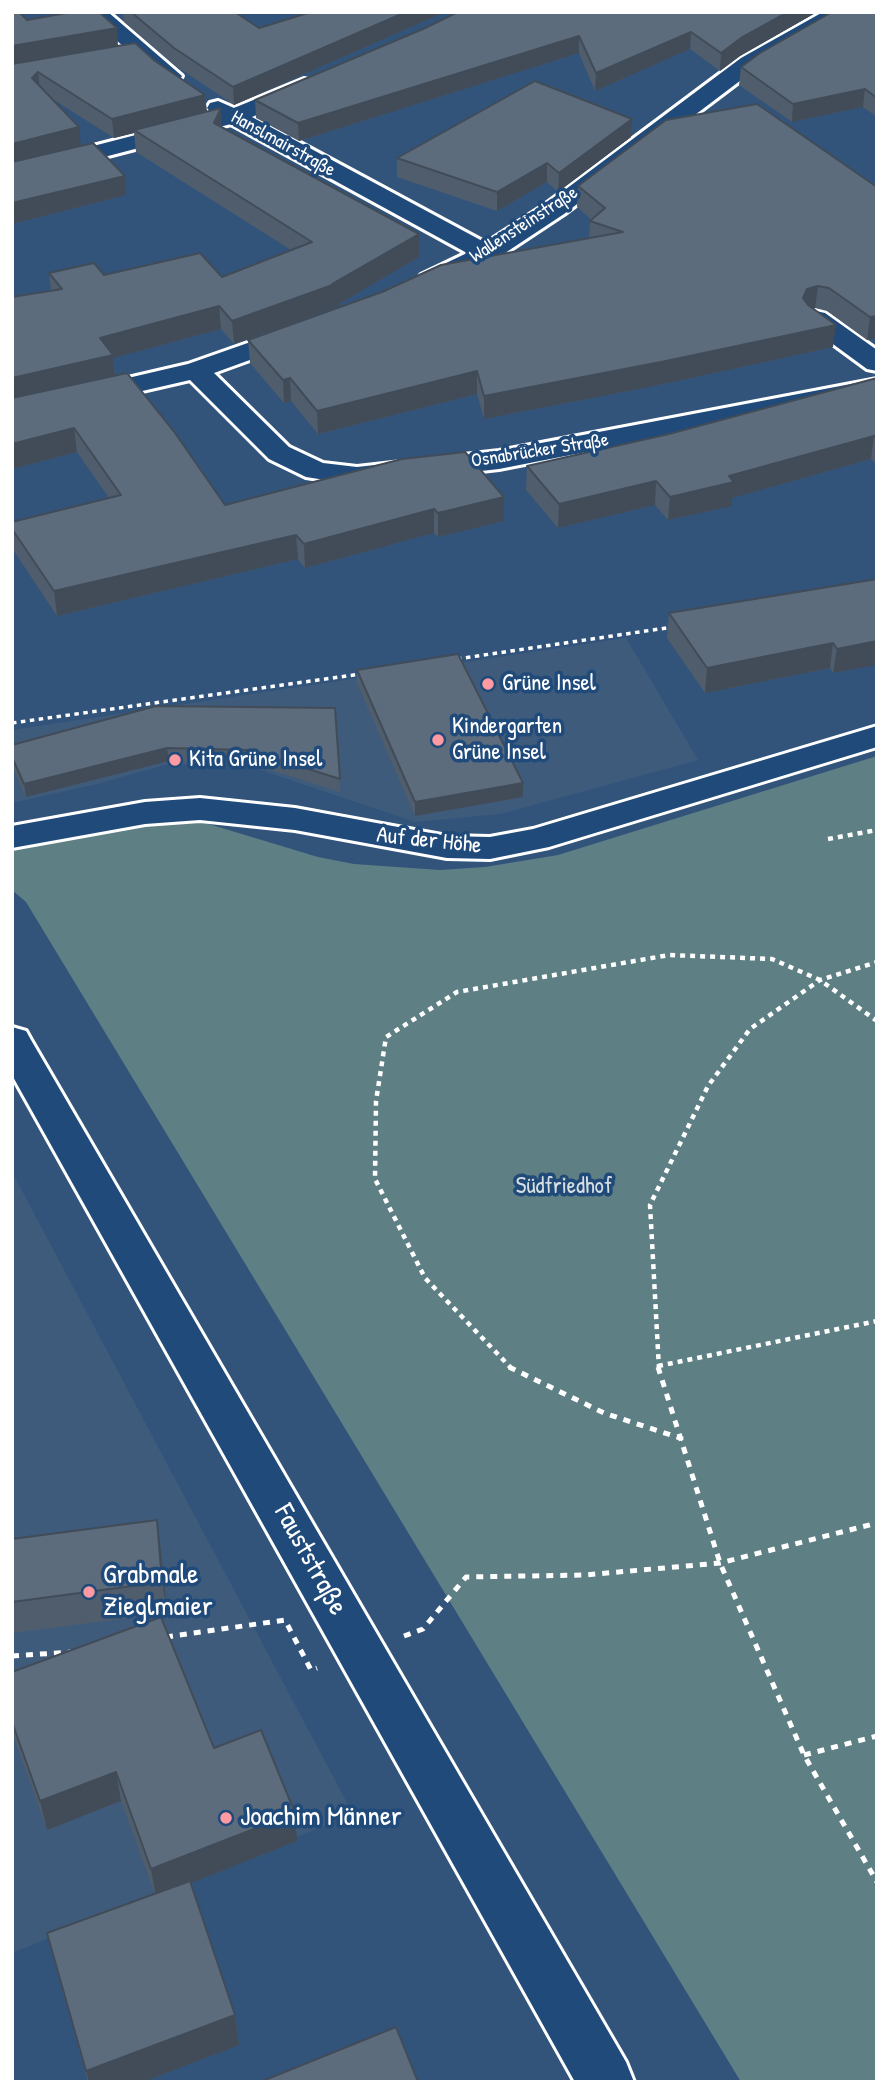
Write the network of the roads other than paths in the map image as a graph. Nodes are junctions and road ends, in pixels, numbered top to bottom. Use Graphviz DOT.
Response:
graph roads {
  1 [pos="94,12"];
  2 [pos="839,12"];
  3 [pos="141,52"];
  4 [pos="109,57"];
  5 [pos="329,76"];
  6 [pos="232,117"];
  7 [pos="12,174"];
  8 [pos="487,254"];
  9 [pos="407,290"];
  10 [pos="816,318"];
  11 [pos="314,327"];
  12 [pos="877,363"];
  13 [pos="196,370"];
  14 [pos="877,387"];
  15 [pos="12,413"];
  16 [pos="877,736"];
  17 [pos="12,837"];
  18 [pos="12,1040"];
  19 [pos="606,2082"];
  1 -- 3 [label="street, Hanslmairstraße"];
  2 -- 8 [label="street, Wallensteinstraße"];
  3 -- 4 [label="street"];
  3 -- 6 [label="street, Hanslmairstraße"];
  5 -- 6 [label="street"];
  6 -- 7 [label="street"];
  6 -- 8 [label="street, Hanslmairstraße"];
  8 -- 9 [label="street, Wallensteinstraße"];
  10 -- 12 [label="street"];
  11 -- 13 [label="street"];
  13 -- 14 [label="street, Osnabrücker Straße"];
  13 -- 15 [label="street"];
  16 -- 17 [label="street, Auf der Höhe"];
  18 -- 19 [label="street, Fauststraße"];
}
